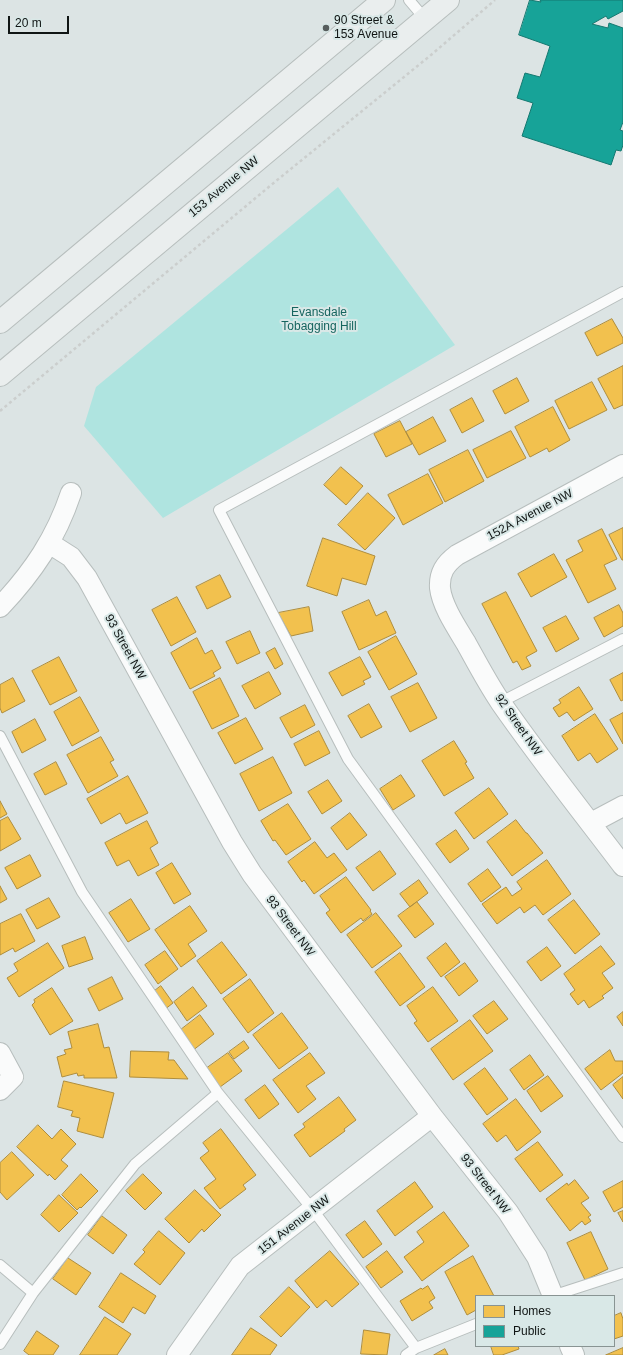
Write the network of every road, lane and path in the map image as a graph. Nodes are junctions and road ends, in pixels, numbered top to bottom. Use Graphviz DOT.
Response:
graph roads {
  1 [pos="384,0"];
  2 [pos="409,0"];
  3 [pos="448,0"];
  4 [pos="495,0"];
  5 [pos="425,19"];
  6 [pos="623,292"];
  7 [pos="0,322"];
  8 [pos="0,375"];
  9 [pos="0,411"];
  10 [pos="623,466"];
  11 [pos="71,493"];
  12 [pos="49,543"];
  13 [pos="442,571"];
  14 [pos="0,607"];
  15 [pos="623,639"];
  16 [pos="500,702"];
  17 [pos="0,736"];
  18 [pos="623,806"];
  19 [pos="591,823"];
  20 [pos="623,866"];
  21 [pos="0,1053"];
  22 [pos="7,1084"];
  23 [pos="218,1094"];
  24 [pos="432,1116"];
  25 [pos="623,1137"];
  26 [pos="313,1210"];
  27 [pos="0,1266"];
  28 [pos="623,1272"];
  29 [pos="33,1293"];
  30 [pos="553,1295"];
  31 [pos="556,1295"];
  32 [pos="475,1324"];
  33 [pos="0,1344"];
  34 [pos="416,1348"];
  35 [pos="177,1355"];
  36 [pos="406,1355"];
  1 -- 7 [label="main road"];
  2 -- 5 [label="lane"];
  3 -- 5 [label="main road, 153 Avenue NW"];
  4 -- 9 [label="path"];
  5 -- 8 [label="main road, 153 Avenue NW"];
  6 -- 25 [label="lane"];
  10 -- 13 [label="street, 152A Avenue NW"];
  11 -- 12 [label="street"];
  12 -- 14 [label="street"];
  12 -- 24 [label="street, 93 Street NW"];
  13 -- 16 [label="street, 92 Street NW"];
  15 -- 16 [label="lane"];
  16 -- 19 [label="street, 92 Street NW"];
  17 -- 23 [label="lane"];
  18 -- 19 [label="street"];
  19 -- 20 [label="street, 92 Street NW"];
  21 -- 22 [label="street"];
  23 -- 26 [label="lane"];
  23 -- 29 [label="lane"];
  24 -- 26 [label="street, 151 Avenue NW"];
  24 -- 30 [label="street, 93 Street NW"];
  26 -- 34 [label="lane"];
  26 -- 35 [label="street, 151 Avenue NW"];
  27 -- 29 [label="lane"];
  28 -- 31 [label="lane"];
  29 -- 33 [label="lane"];
  32 -- 34 [label="lane"];
  34 -- 36 [label="lane"];
}
